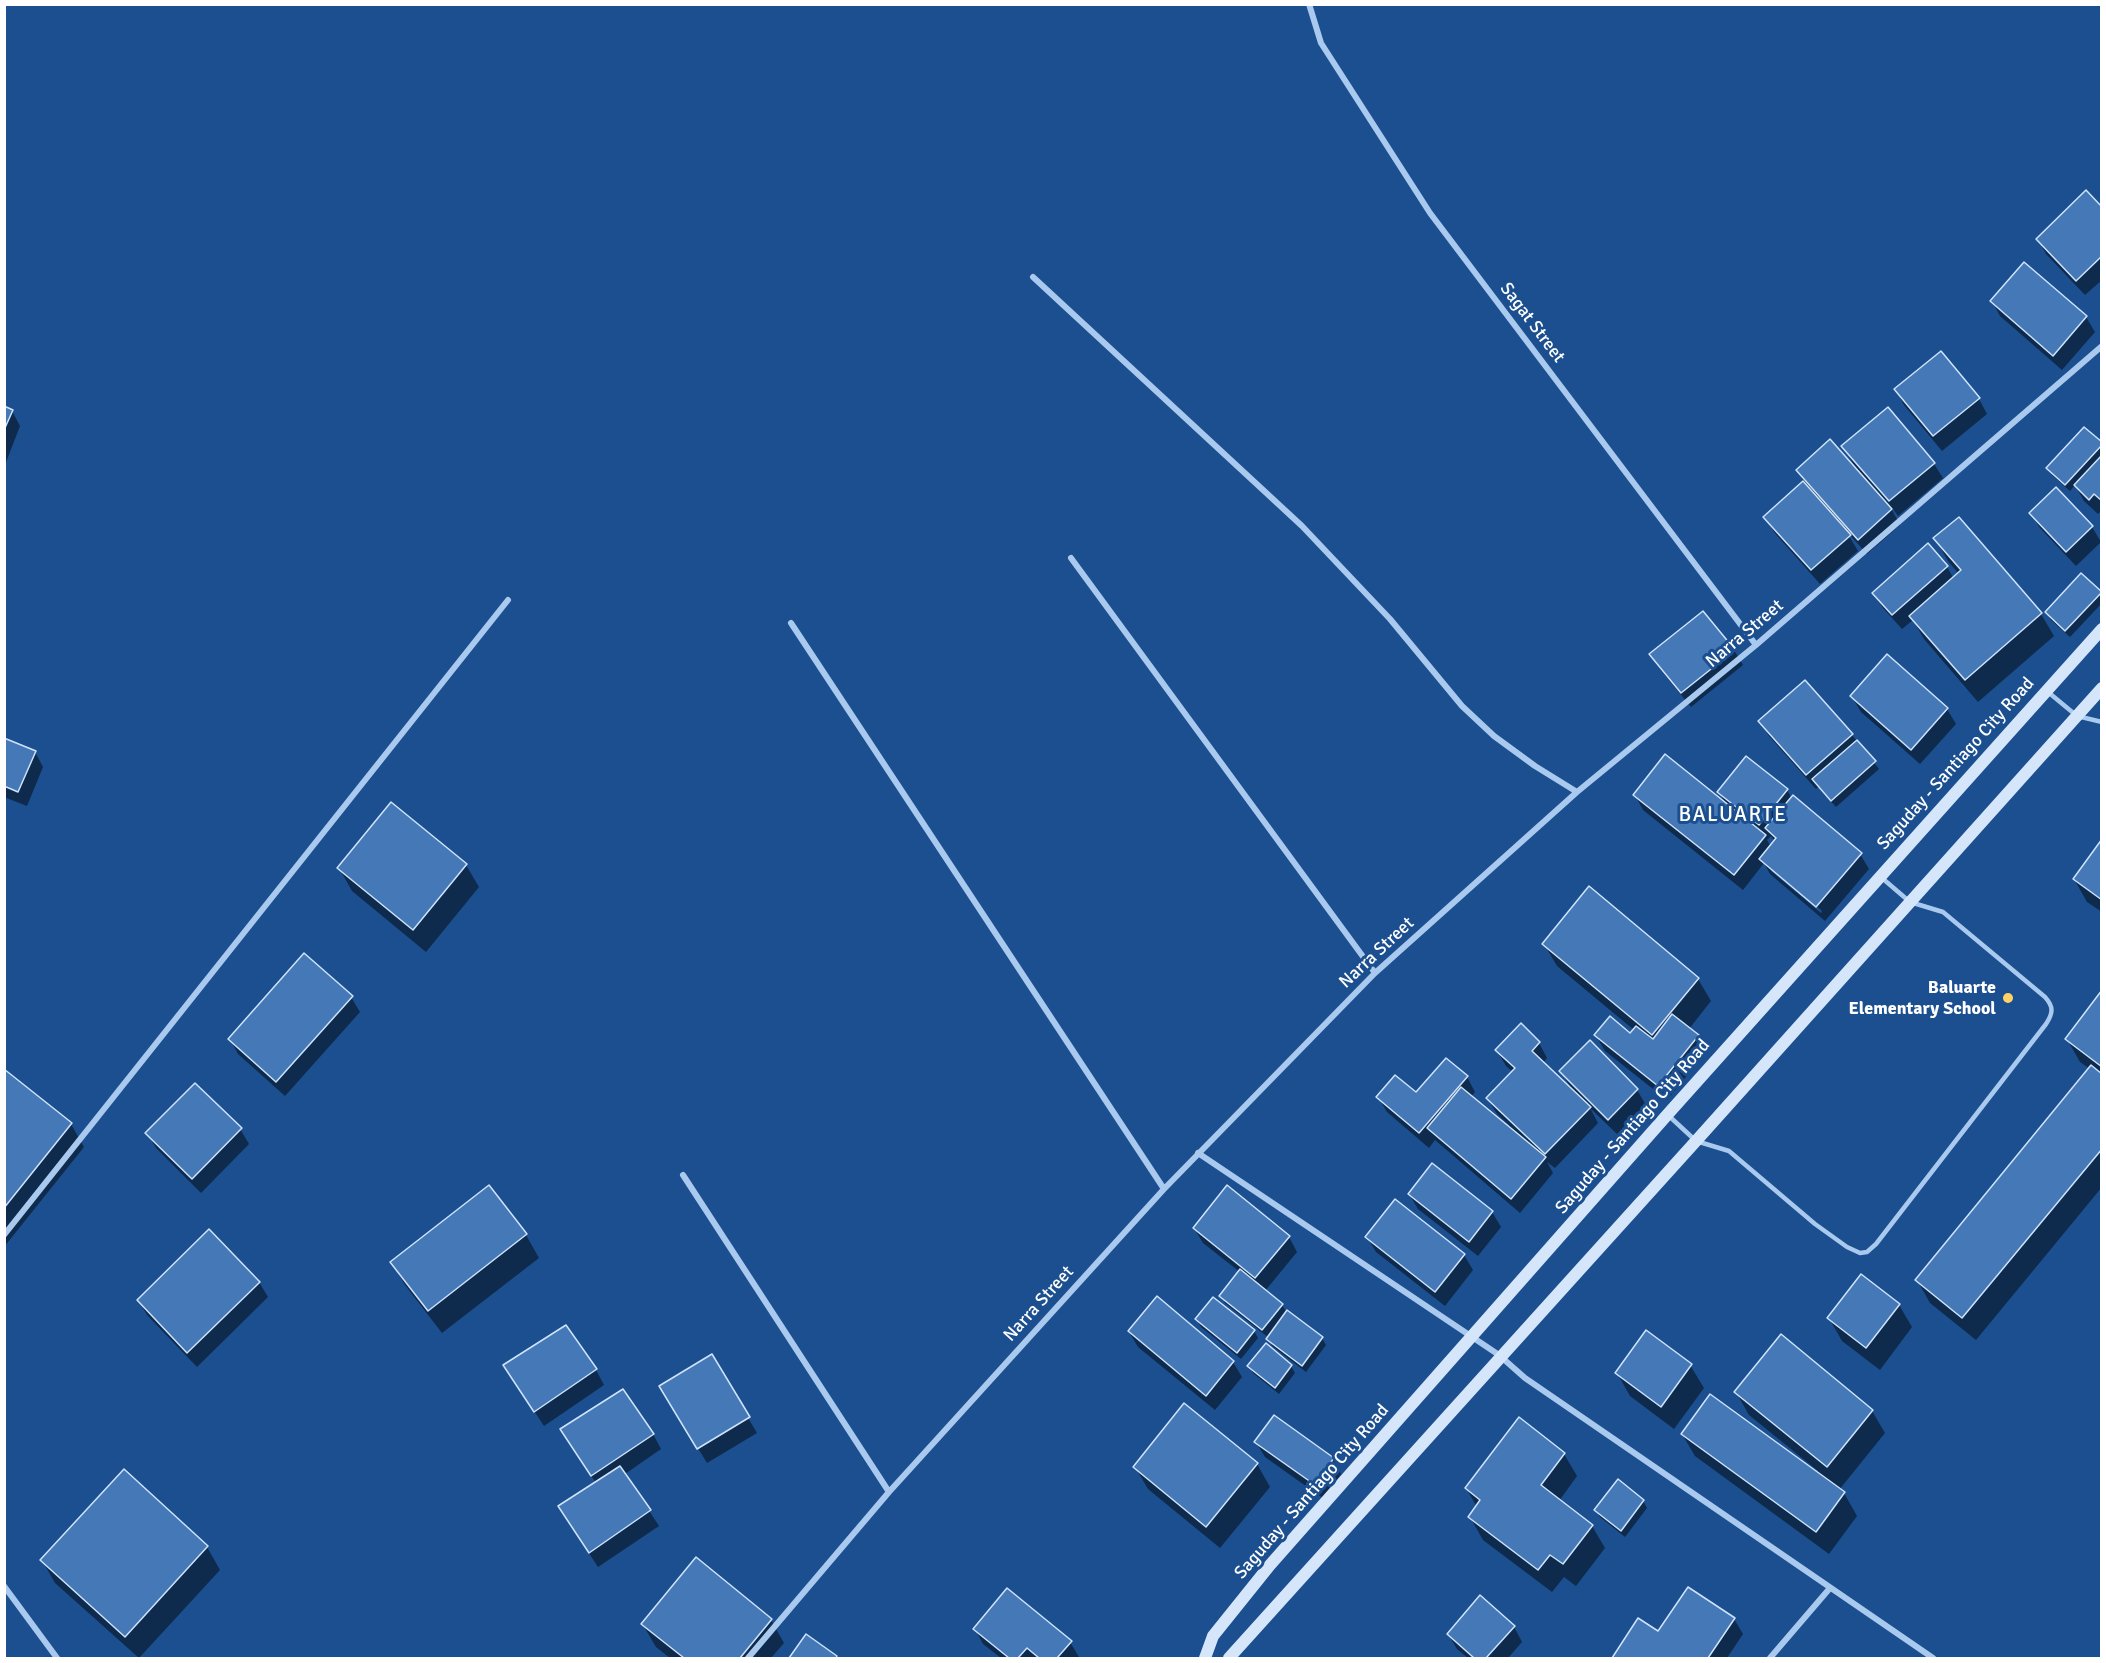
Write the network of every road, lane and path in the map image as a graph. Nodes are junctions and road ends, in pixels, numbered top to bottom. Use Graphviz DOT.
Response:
graph roads {
  1 [pos="1309,4"];
  2 [pos="1033,277"];
  3 [pos="2102,346"];
  4 [pos="1071,558"];
  5 [pos="508,600"];
  6 [pos="791,623"];
  7 [pos="2102,629"];
  8 [pos="1756,645"];
  9 [pos="2102,688"];
  10 [pos="2046,690"];
  11 [pos="2077,716"];
  12 [pos="2102,722"];
  13 [pos="1577,792"];
  14 [pos="1880,876"];
  15 [pos="1910,902"];
  16 [pos="1375,973"];
  17 [pos="1667,1115"];
  18 [pos="1696,1141"];
  19 [pos="1198,1153"];
  20 [pos="683,1175"];
  21 [pos="1164,1189"];
  22 [pos="4,1234"];
  23 [pos="1471,1337"];
  24 [pos="1501,1358"];
  25 [pos="888,1492"];
  26 [pos="4,1586"];
  27 [pos="1830,1588"];
  28 [pos="57,1659"];
  29 [pos="748,1659"];
  30 [pos="1205,1659"];
  31 [pos="1229,1659"];
  32 [pos="1770,1659"];
  33 [pos="1933,1659"];
  1 -- 8 [label="street, Sagat Street"];
  2 -- 13 [label="street"];
  3 -- 8 [label="street, Narra Street"];
  4 -- 16 [label="street"];
  5 -- 22 [label="street"];
  6 -- 21 [label="street"];
  7 -- 10 [label="main road, Saguday - Santiago City Road"];
  8 -- 13 [label="street, Narra Street"];
  9 -- 11 [label="main road"];
  10 -- 11 [label="lane"];
  10 -- 14 [label="main road, Saguday - Santiago City Road"];
  11 -- 12 [label="lane"];
  11 -- 15 [label="main road"];
  13 -- 16 [label="street, Narra Street"];
  14 -- 15 [label="lane"];
  14 -- 17 [label="main road, Saguday - Santiago City Road"];
  15 -- 18 [label="main road"];
  15 -- 18 [label="lane"];
  16 -- 19 [label="street, Narra Street"];
  17 -- 18 [label="lane"];
  17 -- 23 [label="main road, Saguday - Santiago City Road"];
  18 -- 24 [label="main road"];
  19 -- 21 [label="street, Narra Street"];
  19 -- 23 [label="street"];
  20 -- 25 [label="street"];
  21 -- 25 [label="street, Narra Street"];
  23 -- 24 [label="street"];
  23 -- 30 [label="main road, Saguday - Santiago City Road"];
  24 -- 27 [label="street"];
  24 -- 31 [label="main road"];
  25 -- 29 [label="street, Narra Street"];
  26 -- 28 [label="street"];
  27 -- 32 [label="street"];
  27 -- 33 [label="street"];
}
